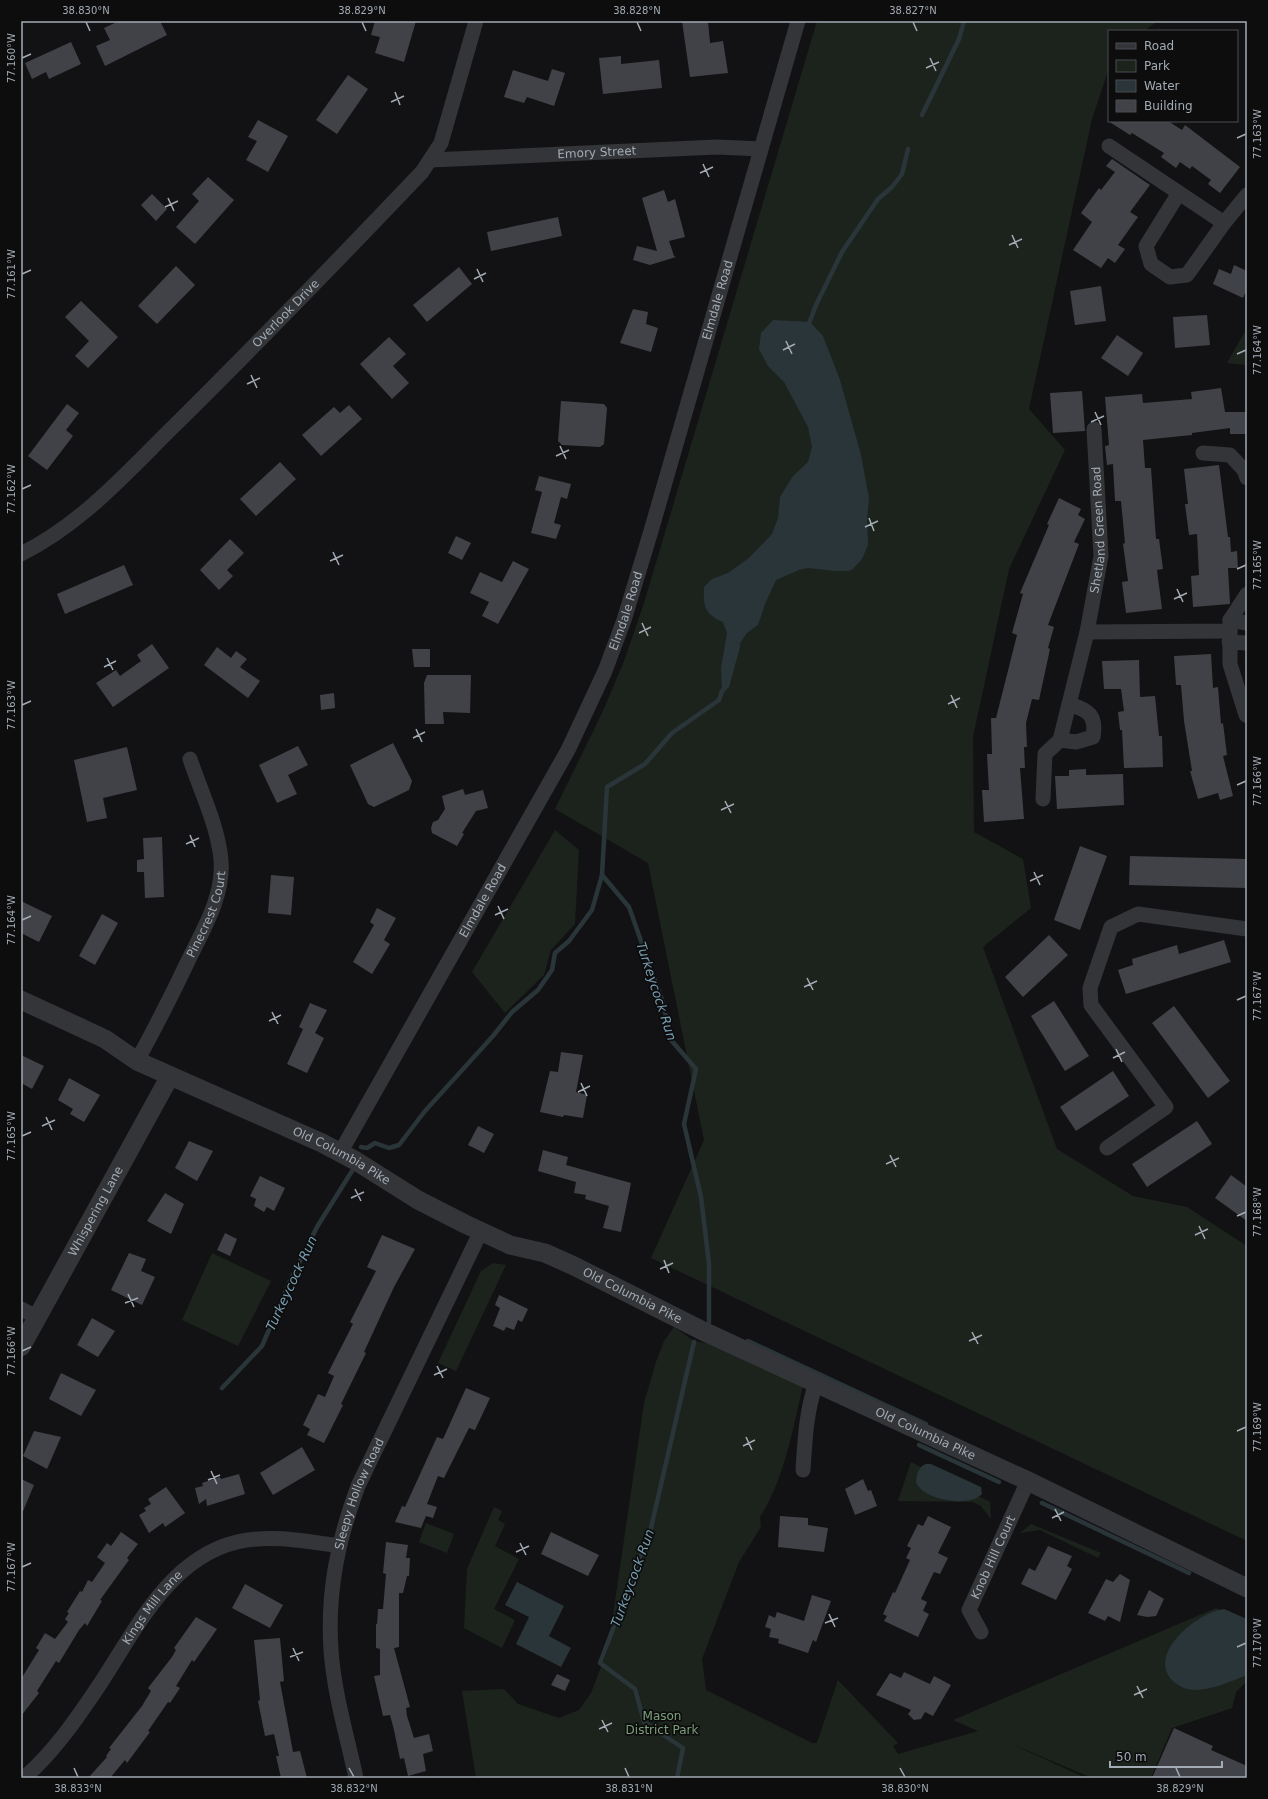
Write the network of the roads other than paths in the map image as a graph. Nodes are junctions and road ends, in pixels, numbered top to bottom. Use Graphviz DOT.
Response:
graph roads {
  1 [pos="476,21"];
  2 [pos="798,21"];
  3 [pos="1109,146"];
  4 [pos="761,148"];
  5 [pos="431,160"];
  6 [pos="1180,193"];
  7 [pos="1247,195"];
  8 [pos="1224,223"];
  9 [pos="1094,428"];
  10 [pos="1203,453"];
  11 [pos="1247,478"];
  12 [pos="21,554"];
  13 [pos="1247,594"];
  14 [pos="1247,623"];
  15 [pos="1230,631"];
  16 [pos="1087,632"];
  17 [pos="1247,643"];
  18 [pos="1069,704"];
  19 [pos="1246,715"];
  20 [pos="1060,740"];
  21 [pos="190,759"];
  22 [pos="1042,800"];
  23 [pos="1247,929"];
  24 [pos="21,1000"];
  25 [pos="137,1061"];
  26 [pos="170,1076"];
  27 [pos="1107,1148"];
  28 [pos="340,1153"];
  29 [pos="481,1231"];
  30 [pos="29,1313"];
  31 [pos="21,1347"];
  32 [pos="816,1383"];
  33 [pos="803,1470"];
  34 [pos="1028,1481"];
  35 [pos="339,1546"];
  36 [pos="1247,1588"];
  37 [pos="981,1632"];
  38 [pos="24,1778"];
  39 [pos="356,1778"];
  1 -- 5 [label="street, Overlook Drive"];
  2 -- 4 [label="street, Elmdale Road"];
  3 -- 6 [label="street"];
  4 -- 5 [label="street, Emory Street"];
  4 -- 28 [label="street, Elmdale Road"];
  5 -- 12 [label="street, Overlook Drive"];
  6 -- 8 [label="street"];
  6 -- 8 [label="street"];
  7 -- 8 [label="street"];
  9 -- 16 [label="street, Shetland Green Road"];
  10 -- 11 [label="street"];
  13 -- 15 [label="street"];
  14 -- 15 [label="street"];
  15 -- 16 [label="street"];
  15 -- 17 [label="street"];
  15 -- 19 [label="street"];
  16 -- 18 [label="street, Shetland Green Road"];
  18 -- 20 [label="street, Shetland Green Road"];
  18 -- 20 [label="street"];
  20 -- 22 [label="street"];
  21 -- 25 [label="street, Pinecrest Court"];
  23 -- 27 [label="street"];
  24 -- 25 [label="street, Old Columbia Pike"];
  25 -- 26 [label="street, Old Columbia Pike"];
  26 -- 28 [label="street, Old Columbia Pike"];
  26 -- 30 [label="street, Whispering Lane"];
  28 -- 29 [label="street, Old Columbia Pike"];
  29 -- 32 [label="street, Old Columbia Pike"];
  29 -- 35 [label="street, Sleepy Hollow Road"];
  30 -- 31 [label="street, Whispering Lane"];
  32 -- 33 [label="street"];
  32 -- 34 [label="street, Old Columbia Pike"];
  34 -- 36 [label="street, Old Columbia Pike"];
  34 -- 37 [label="street, Knob Hill Court"];
  35 -- 38 [label="street, Kings Mill Lane"];
  35 -- 39 [label="street, Sleepy Hollow Road"];
}
